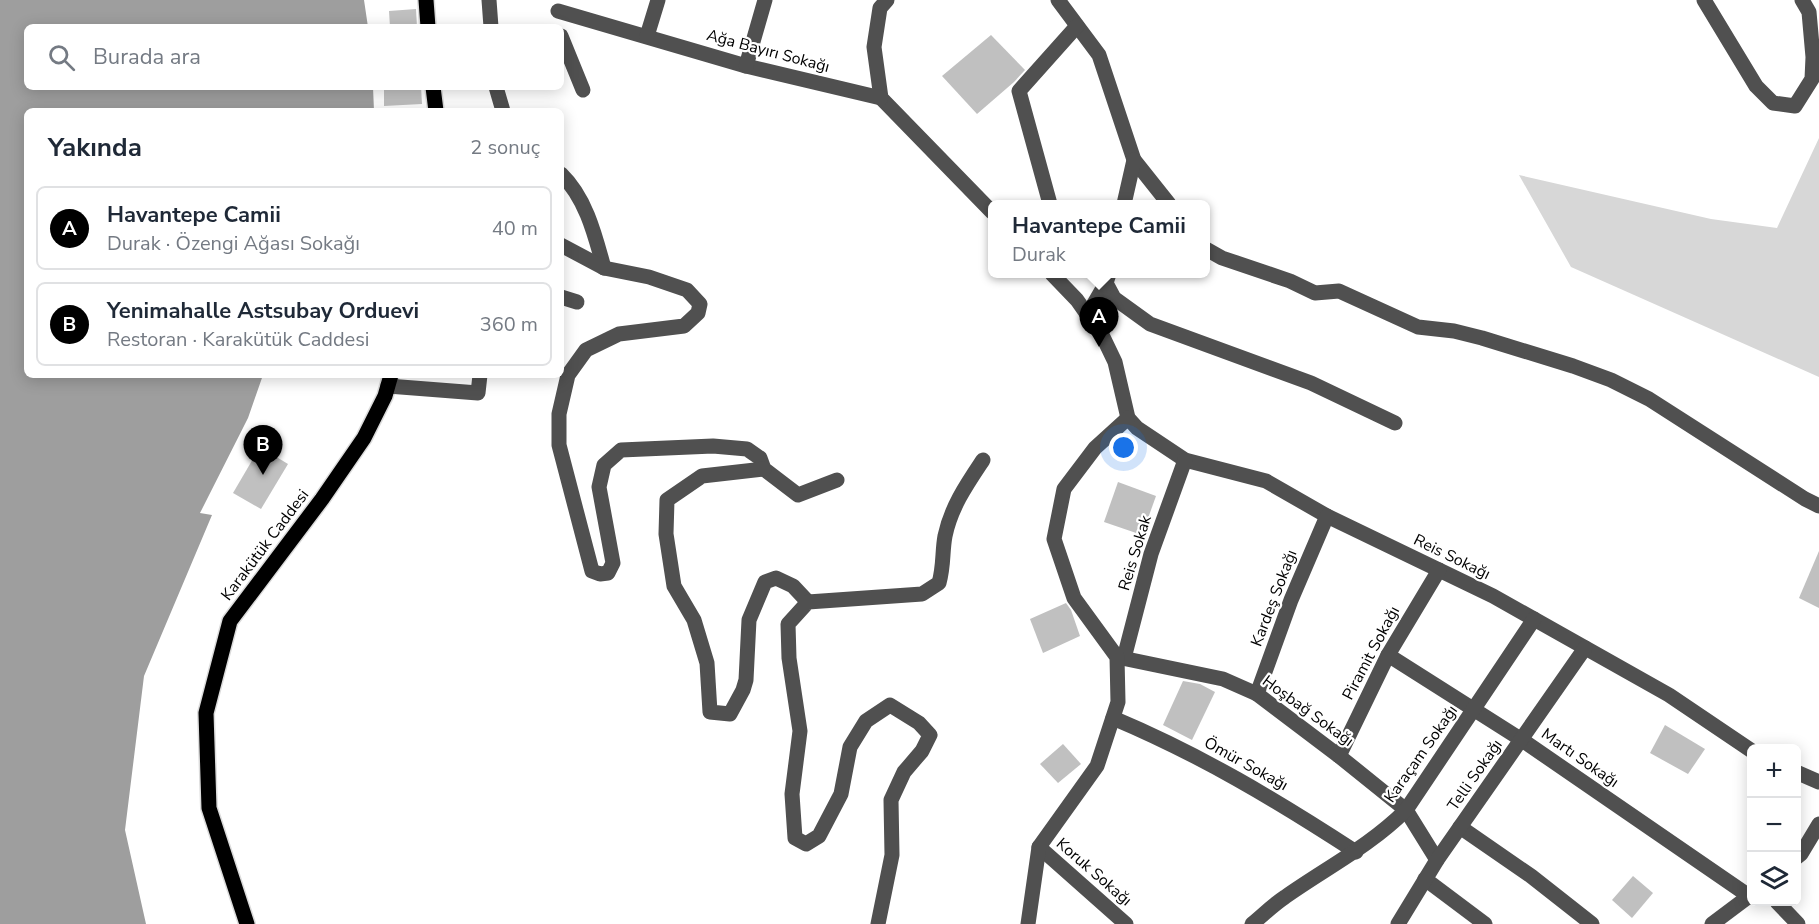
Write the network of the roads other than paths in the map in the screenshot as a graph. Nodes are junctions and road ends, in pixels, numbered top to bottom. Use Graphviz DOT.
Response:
graph roads {
  1 [pos="426,0"];
  2 [pos="489,0"];
  3 [pos="658,0"];
  4 [pos="765,0"];
  5 [pos="887,0"];
  6 [pos="1058,0"];
  7 [pos="1704,0"];
  8 [pos="1802,0"];
  9 [pos="558,5"];
  10 [pos="428,24"];
  11 [pos="491,24"];
  12 [pos="559,24"];
  13 [pos="1077,26"];
  14 [pos="647,36"];
  15 [pos="564,43"];
  16 [pos="746,66"];
  17 [pos="433,90"];
  18 [pos="497,90"];
  19 [pos="583,90"];
  20 [pos="881,98"];
  21 [pos="435,108"];
  22 [pos="502,108"];
  23 [pos="1134,160"];
  24 [pos="564,177"];
  25 [pos="1049,200"];
  26 [pos="1125,200"];
  27 [pos="1166,200"];
  28 [pos="988,207"];
  29 [pos="564,247"];
  30 [pos="1210,251"];
  31 [pos="604,268"];
  32 [pos="1056,278"];
  33 [pos="1105,278"];
  34 [pos="1105,278"];
  35 [pos="564,298"];
  36 [pos="577,302"];
  37 [pos="1088,314"];
  38 [pos="480,378"];
  39 [pos="389,380"];
  40 [pos="1128,418"];
  41 [pos="1395,423"];
  42 [pos="983,460"];
  43 [pos="1185,460"];
  44 [pos="764,469"];
  45 [pos="837,480"];
  46 [pos="1819,506"];
  47 [pos="1327,516"];
  48 [pos="1439,570"];
  49 [pos="808,602"];
  50 [pos="1534,619"];
  51 [pos="1585,648"];
  52 [pos="1388,655"];
  53 [pos="1121,658"];
  54 [pos="1257,694"];
  55 [pos="1474,708"];
  56 [pos="1113,718"];
  57 [pos="1522,740"];
  58 [pos="1747,748"];
  59 [pos="1339,756"];
  60 [pos="1801,774"];
  61 [pos="1819,782"];
  62 [pos="1406,810"];
  63 [pos="1819,824"];
  64 [pos="1460,827"];
  65 [pos="1039,847"];
  66 [pos="1356,852"];
  67 [pos="1801,854"];
  68 [pos="1437,860"];
  69 [pos="1425,879"];
  70 [pos="1747,893"];
  71 [pos="1747,897"];
  72 [pos="1781,906"];
  73 [pos="247,924"];
  74 [pos="878,924"];
  75 [pos="1028,924"];
  76 [pos="1126,924"];
  77 [pos="1252,924"];
  78 [pos="1398,924"];
  79 [pos="1485,924"];
  80 [pos="1592,924"];
  81 [pos="1712,924"];
  82 [pos="1798,924"];
  1 -- 10 [label="main road"];
  2 -- 11 [label="street"];
  3 -- 14 [label="street"];
  4 -- 16 [label="street"];
  5 -- 20 [label="street"];
  6 -- 13 [label="street"];
  7 -- 8 [label="street"];
  9 -- 12 [label="street"];
  9 -- 14 [label="street, Ağa Bayırı Sokağı"];
  13 -- 23 [label="street"];
  13 -- 25 [label="street"];
  14 -- 16 [label="street, Ağa Bayırı Sokağı"];
  15 -- 19 [label="street"];
  16 -- 20 [label="street, Ağa Bayırı Sokağı"];
  17 -- 21 [label="main road"];
  18 -- 22 [label="street"];
  20 -- 28 [label="street"];
  23 -- 26 [label="street"];
  23 -- 27 [label="street"];
  24 -- 31 [label="street"];
  29 -- 31 [label="street"];
  30 -- 46 [label="street"];
  31 -- 44 [label="street"];
  32 -- 37 [label="street"];
  33 -- 37 [label="street"];
  34 -- 41 [label="street"];
  35 -- 36 [label="street"];
  37 -- 40 [label="street"];
  38 -- 39 [label="street"];
  39 -- 73 [label="main road, Karakütük Caddesi"];
  40 -- 43 [label="street, Reis Sokağı"];
  40 -- 53 [label="street"];
  42 -- 49 [label="street"];
  43 -- 47 [label="street, Reis Sokağı"];
  43 -- 53 [label="street, Reis Sokak"];
  44 -- 45 [label="street"];
  44 -- 49 [label="street"];
  47 -- 48 [label="street, Reis Sokağı"];
  47 -- 54 [label="street, Kardeş Sokağı"];
  48 -- 50 [label="street, Reis Sokağı"];
  48 -- 52 [label="street, Piramit Sokağı"];
  49 -- 74 [label="street"];
  50 -- 51 [label="street, Reis Sokağı"];
  50 -- 55 [label="street, Karaçam Sokağı"];
  51 -- 57 [label="street, Telli Sokağı"];
  51 -- 58 [label="street, Reis Sokağı"];
  52 -- 55 [label="street, Martı Sokağı"];
  52 -- 59 [label="street, Piramit Sokağı"];
  53 -- 54 [label="street, Hoşbağ Sokağı"];
  53 -- 56 [label="street, Reis Sokak"];
  54 -- 59 [label="street, Hoşbağ Sokağı"];
  55 -- 57 [label="street, Martı Sokağı"];
  55 -- 62 [label="street, Karaçam Sokağı"];
  56 -- 65 [label="street, Reis Sokak"];
  56 -- 66 [label="street, Ömür Sokağı"];
  57 -- 64 [label="street, Telli Sokağı"];
  57 -- 70 [label="street, Martı Sokağı"];
  59 -- 62 [label="street, Hoşbağ Sokağı"];
  60 -- 61 [label="street"];
  62 -- 66 [label="street, Karaçam Sokağı"];
  62 -- 68 [label="street, Hoşbağ Sokağı"];
  63 -- 67 [label="street"];
  64 -- 68 [label="street, Telli Sokağı"];
  64 -- 80 [label="street"];
  65 -- 75 [label="street"];
  65 -- 76 [label="street, Koruk Sokağı"];
  66 -- 77 [label="street, Karaçam Sokağı"];
  68 -- 69 [label="street, Telli Sokağı"];
  69 -- 78 [label="street, Telli Sokağı"];
  69 -- 79 [label="street"];
  71 -- 81 [label="street"];
  72 -- 82 [label="street"];
}
